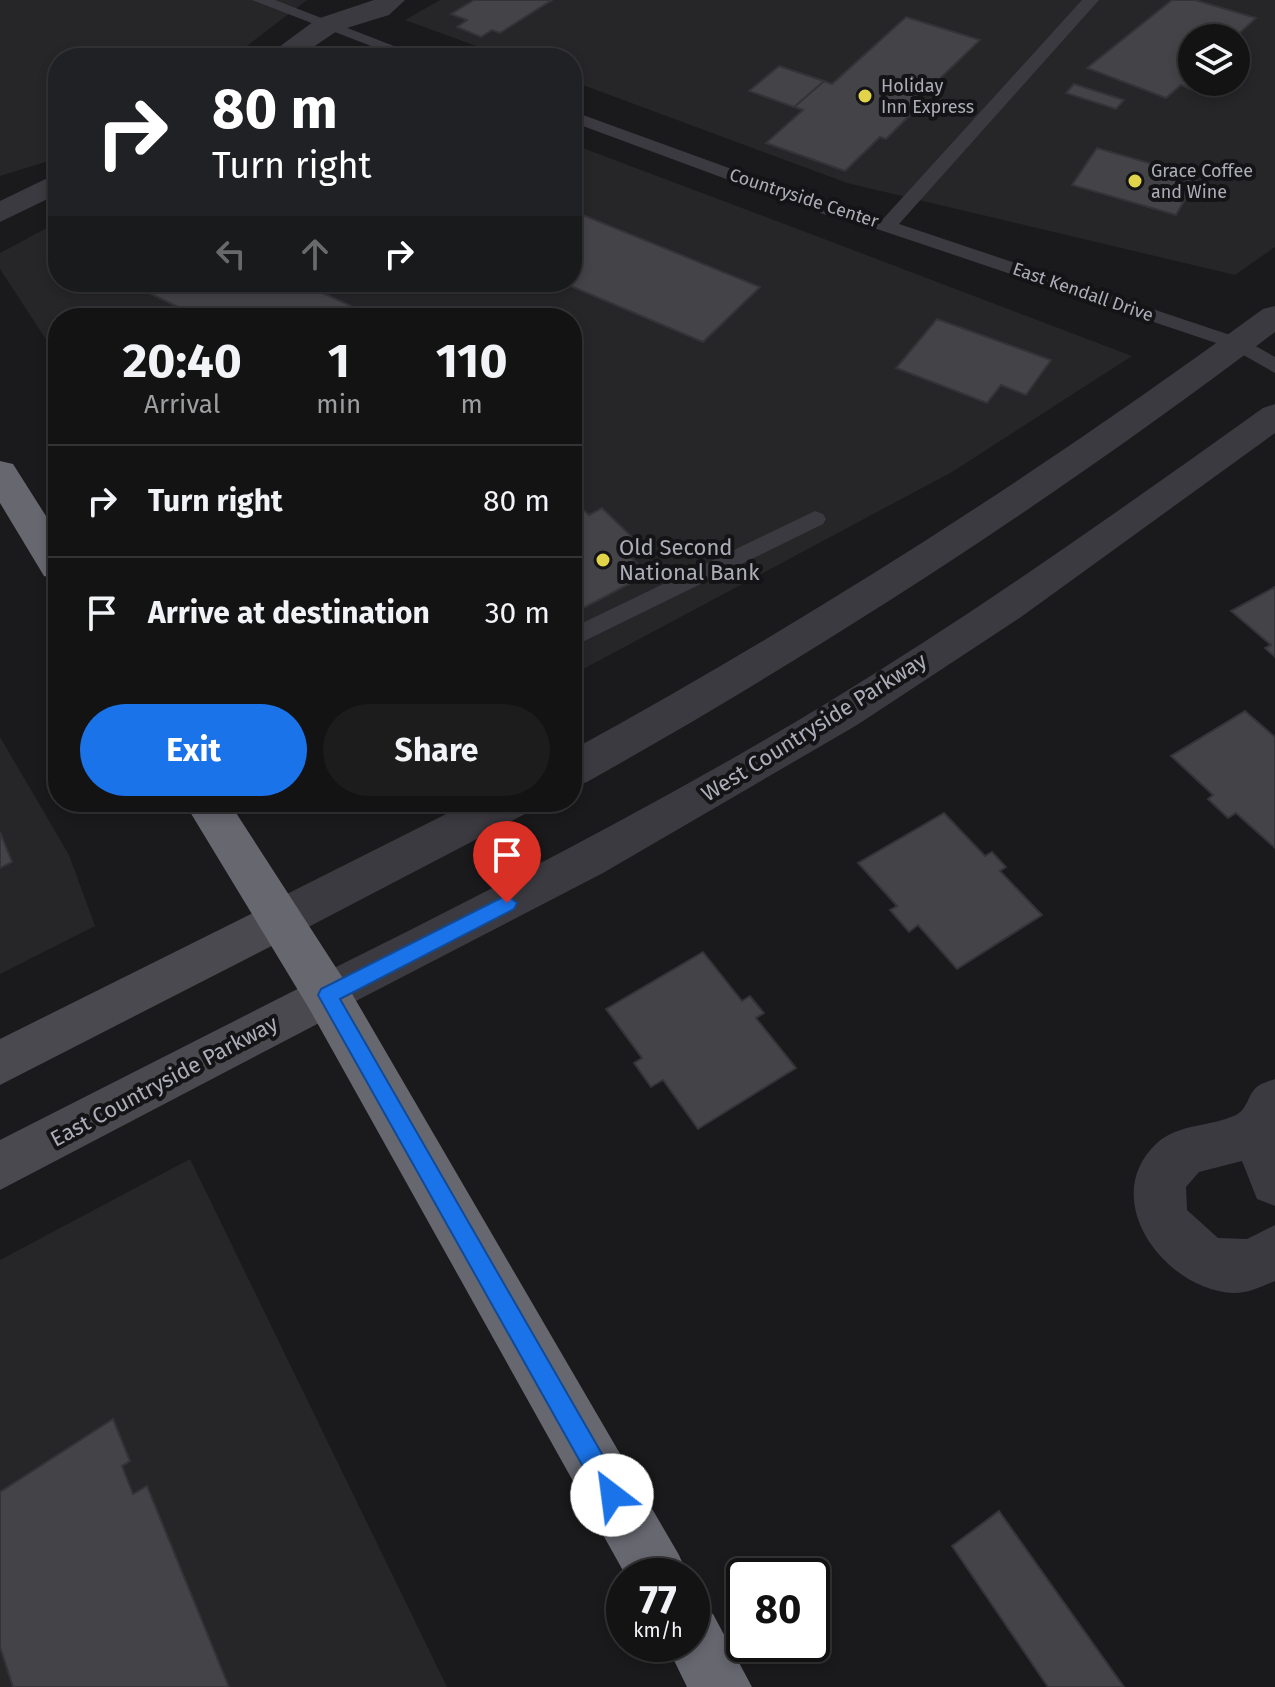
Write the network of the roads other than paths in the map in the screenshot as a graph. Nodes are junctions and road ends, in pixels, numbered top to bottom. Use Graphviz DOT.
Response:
graph roads {
  1 [pos="260,0"];
  2 [pos="342,0"];
  3 [pos="392,0"];
  4 [pos="1091,0"];
  5 [pos="327,25"];
  6 [pos="293,48"];
  7 [pos="390,48"];
  8 [pos="582,120"];
  9 [pos="48,183"];
  10 [pos="48,187"];
  11 [pos="0,192"];
  12 [pos="0,213"];
  13 [pos="887,226"];
  14 [pos="1275,316"];
  15 [pos="1238,344"];
  16 [pos="1275,366"];
  17 [pos="1275,416"];
  18 [pos="0,473"];
  19 [pos="815,519"];
  20 [pos="48,550"];
  21 [pos="582,633"];
  22 [pos="582,764"];
  23 [pos="212,812"];
  24 [pos="490,812"];
  25 [pos="279,920"];
  26 [pos="327,995"];
  27 [pos="0,1063"];
  28 [pos="1266,1116"];
  29 [pos="0,1166"];
  30 [pos="1275,1182"];
  31 [pos="1275,1251"];
  32 [pos="648,1558"];
  33 [pos="707,1662"];
  34 [pos="721,1687"];
  1 -- 5 [label="lane"];
  2 -- 5 [label="street"];
  3 -- 5 [label="street"];
  4 -- 13 [label="lane, Countryside Center"];
  5 -- 6 [label="street"];
  5 -- 7 [label="lane"];
  8 -- 13 [label="lane, Countryside Center"];
  9 -- 11 [label="street"];
  10 -- 12 [label="street"];
  13 -- 15 [label="lane, East Kendall Drive"];
  14 -- 15 [label="street"];
  15 -- 16 [label="lane, East Kendall Drive"];
  15 -- 22 [label="street"];
  17 -- 26 [label="street, West Countryside Parkway"];
  18 -- 20 [label="highway"];
  19 -- 21 [label="lane"];
  23 -- 25 [label="highway"];
  24 -- 25 [label="street"];
  25 -- 26 [label="highway"];
  25 -- 27 [label="street"];
  26 -- 29 [label="street, East Countryside Parkway"];
  26 -- 32 [label="highway"];
  28 -- 30 [label="street"];
  28 -- 31 [label="street"];
  33 -- 34 [label="highway"];
}
